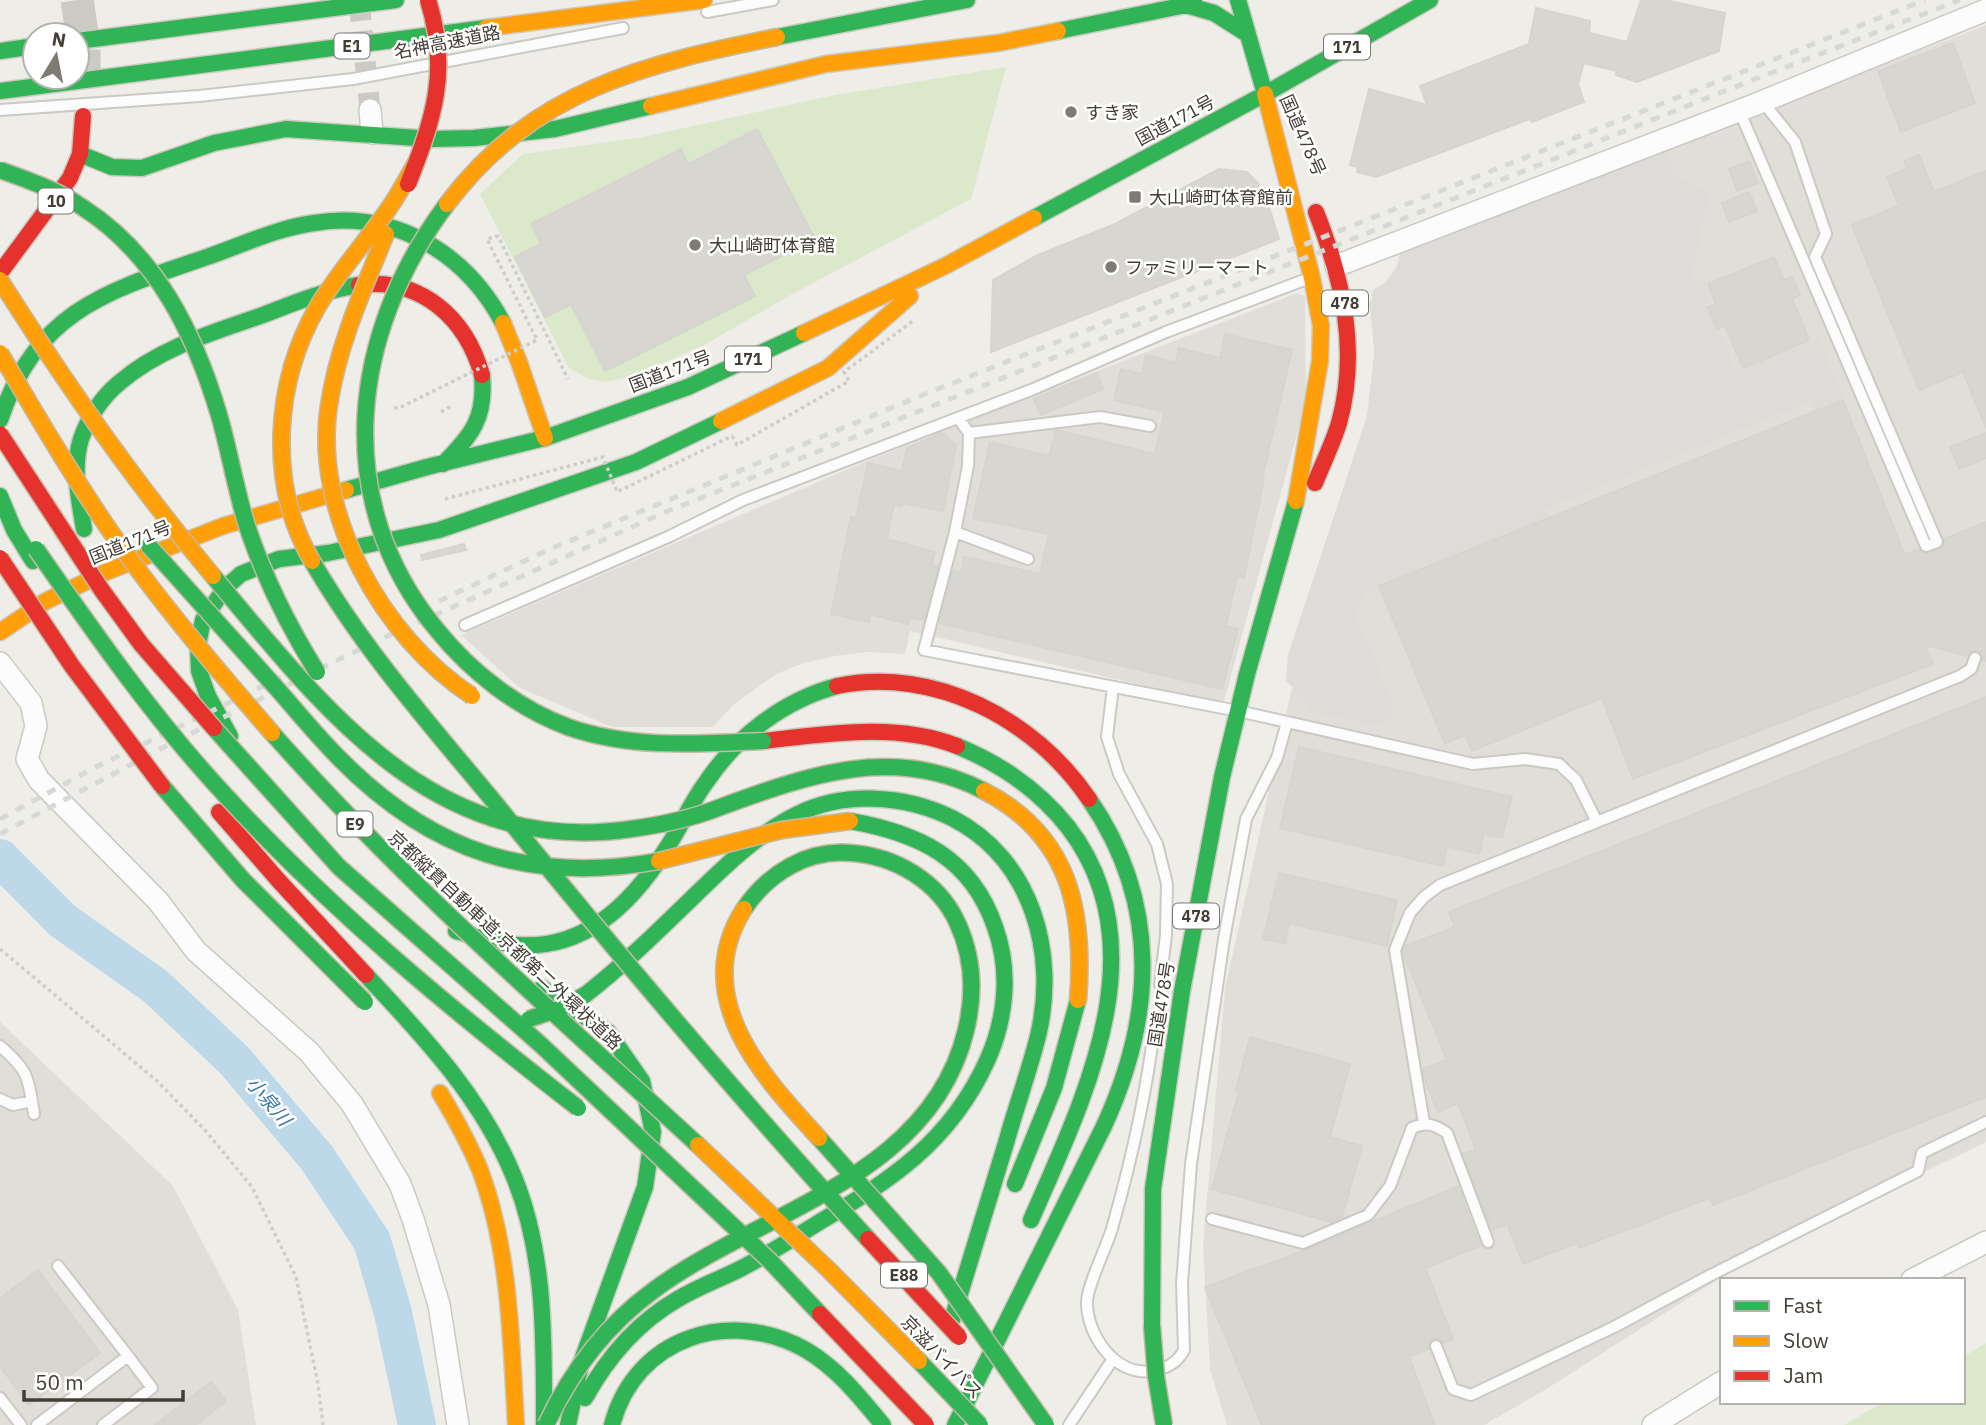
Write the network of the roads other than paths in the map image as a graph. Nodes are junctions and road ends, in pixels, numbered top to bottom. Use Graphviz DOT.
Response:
graph roads {
  1 [pos="396,0"];
  2 [pos="428,0"];
  3 [pos="704,0"];
  4 [pos="773,0"];
  5 [pos="967,0"];
  6 [pos="1238,0"];
  7 [pos="1430,0"];
  8 [pos="1190,2"];
  9 [pos="1986,10"];
  10 [pos="691,16"];
  11 [pos="636,26"];
  12 [pos="1247,34"];
  13 [pos="91,39"];
  14 [pos="21,49"];
  15 [pos="0,51"];
  16 [pos="0,90"];
  17 [pos="1265,94"];
  18 [pos="1762,102"];
  19 [pos="0,110"];
  20 [pos="370,110"];
  21 [pos="1740,110"];
  22 [pos="83,116"];
  23 [pos="372,133"];
  24 [pos="80,154"];
  25 [pos="417,161"];
  26 [pos="0,170"];
  27 [pos="945,266"];
  28 [pos="1336,266"];
  29 [pos="0,273"];
  30 [pos="1312,278"];
  31 [pos="0,280"];
  32 [pos="0,341"];
  33 [pos="0,353"];
  34 [pos="958,418"];
  35 [pos="0,420"];
  36 [pos="1150,426"];
  37 [pos="969,433"];
  38 [pos="0,434"];
  39 [pos="545,438"];
  40 [pos="443,464"];
  41 [pos="93,475"];
  42 [pos="0,490"];
  43 [pos="0,496"];
  44 [pos="1294,516"];
  45 [pos="84,529"];
  46 [pos="955,532"];
  47 [pos="141,537"];
  48 [pos="0,558"];
  49 [pos="1028,559"];
  50 [pos="33,561"];
  51 [pos="129,604"];
  52 [pos="465,625"];
  53 [pos="0,632"];
  54 [pos="89,645"];
  55 [pos="1975,658"];
  56 [pos="0,663"];
  57 [pos="1113,687"];
  58 [pos="489,707"];
  59 [pos="1238,711"];
  60 [pos="1287,722"];
  61 [pos="524,724"];
  62 [pos="763,741"];
  63 [pos="256,783"];
  64 [pos="475,814"];
  65 [pos="1597,822"];
  66 [pos="398,910"];
  67 [pos="334,940"];
  68 [pos="1158,1001"];
  69 [pos="372,1010"];
  70 [pos="1156,1014"];
  71 [pos="0,1046"];
  72 [pos="432,1081"];
  73 [pos="0,1099"];
  74 [pos="32,1101"];
  75 [pos="34,1114"];
  76 [pos="593,1119"];
  77 [pos="1986,1122"];
  78 [pos="1424,1123"];
  79 [pos="614,1136"];
  80 [pos="1062,1150"];
  81 [pos="1008,1202"];
  82 [pos="1212,1219"];
  83 [pos="998,1225"];
  84 [pos="785,1229"];
  85 [pos="1023,1238"];
  86 [pos="1488,1242"];
  87 [pos="1986,1242"];
  88 [pos="770,1261"];
  89 [pos="58,1266"];
  90 [pos="1916,1278"];
  91 [pos="987,1313"];
  92 [pos="952,1320"];
  93 [pos="1002,1329"];
  94 [pos="1436,1346"];
  95 [pos="969,1350"];
  96 [pos="128,1356"];
  97 [pos="1113,1359"];
  98 [pos="956,1375"];
  99 [pos="1720,1383"];
  100 [pos="0,1398"];
  101 [pos="21,1425"];
  102 [pos="37,1425"];
  103 [pos="103,1425"];
  104 [pos="458,1425"];
  105 [pos="516,1425"];
  106 [pos="545,1425"];
  107 [pos="568,1425"];
  108 [pos="575,1425"];
  109 [pos="612,1425"];
  110 [pos="883,1425"];
  111 [pos="903,1425"];
  112 [pos="929,1425"];
  113 [pos="955,1425"];
  114 [pos="980,1425"];
  115 [pos="1031,1425"];
  116 [pos="1046,1425"];
  117 [pos="1069,1425"];
  118 [pos="1164,1425"];
  119 [pos="1653,1425"];
  1 -- 13 [label="main road, E1"];
  2 -- 25 [label="main road, bridge"];
  3 -- 16 [label="main road, 名神高速道路 / E1"];
  4 -- 10 [label="lane"];
  5 -- 62 [label="main road, bridge"];
  6 -- 12 [label="main road"];
  7 -- 17 [label="main road, 国道171号 / 171"];
  8 -- 12 [label="main road"];
  8 -- 23 [label="main road"];
  9 -- 18 [label="street"];
  11 -- 19 [label="lane, 名神高速道路 / E1"];
  12 -- 17 [label="main road"];
  14 -- 15 [label="main road"];
  17 -- 27 [label="main road, 国道171号 / 171"];
  17 -- 28 [label="main road, 国道478号 / 478"];
  17 -- 30 [label="main road, 国道478号 / 478"];
  18 -- 21 [label="street"];
  18 -- 21 [label="lane"];
  20 -- 23 [label="street"];
  21 -- 28 [label="street"];
  22 -- 24 [label="main road, 10"];
  23 -- 24 [label="main road"];
  24 -- 29 [label="main road, 10"];
  25 -- 58 [label="main road, bridge"];
  25 -- 115 [label="main road, E88, bridge"];
  26 -- 64 [label="main road, bridge"];
  27 -- 39 [label="main road, 国道171号 / 171"];
  27 -- 63 [label="main road"];
  28 -- 44 [label="main road, 国道478号 / 478"];
  30 -- 34 [label="lane"];
  30 -- 44 [label="main road, 国道478号 / 478"];
  31 -- 64 [label="main road, bridge"];
  32 -- 41 [label="main road"];
  33 -- 84 [label="main road, 京都縦貫自動車道;京都第二外環状道路 / E9, bridge"];
  34 -- 37 [label="lane"];
  34 -- 52 [label="lane"];
  35 -- 39 [label="main road"];
  36 -- 37 [label="lane"];
  37 -- 46 [label="lane"];
  38 -- 88 [label="main road, E9, bridge"];
  39 -- 40 [label="main road, 国道171号 / 171"];
  40 -- 45 [label="main road"];
  40 -- 53 [label="main road, 国道171号 / 171"];
  42 -- 76 [label="main road, bridge"];
  43 -- 50 [label="main road"];
  44 -- 59 [label="main road, 国道478号 / 478"];
  46 -- 49 [label="lane"];
  46 -- 57 [label="lane"];
  47 -- 108 [label="main road, bridge"];
  48 -- 69 [label="main road, bridge"];
  51 -- 63 [label="main road"];
  54 -- 67 [label="main road"];
  55 -- 65 [label="lane"];
  56 -- 104 [label="street"];
  57 -- 59 [label="lane"];
  57 -- 68 [label="lane"];
  59 -- 60 [label="lane"];
  59 -- 118 [label="main road, 国道478号 / 478, bridge"];
  60 -- 65 [label="lane"];
  60 -- 97 [label="lane"];
  61 -- 62 [label="main road, bridge"];
  62 -- 80 [label="main road"];
  63 -- 66 [label="main road"];
  64 -- 81 [label="main road, bridge"];
  65 -- 78 [label="lane"];
  66 -- 93 [label="main road"];
  66 -- 107 [label="main road"];
  67 -- 92 [label="main road, bridge"];
  67 -- 106 [label="main road"];
  70 -- 97 [label="lane"];
  71 -- 74 [label="lane"];
  72 -- 105 [label="main road"];
  73 -- 74 [label="lane"];
  74 -- 75 [label="lane"];
  77 -- 94 [label="lane"];
  78 -- 82 [label="lane"];
  78 -- 86 [label="lane"];
  79 -- 88 [label="main road, bridge"];
  80 -- 85 [label="main road"];
  80 -- 93 [label="main road"];
  83 -- 92 [label="main road"];
  84 -- 114 [label="main road, 京滋バイパス / E88, bridge"];
  87 -- 90 [label="street"];
  88 -- 112 [label="main road, bridge"];
  89 -- 96 [label="lane"];
  91 -- 95 [label="main road"];
  92 -- 111 [label="main road"];
  93 -- 113 [label="main road"];
  96 -- 102 [label="lane"];
  96 -- 103 [label="lane"];
  97 -- 117 [label="lane"];
  98 -- 112 [label="main road"];
  99 -- 119 [label="street"];
  100 -- 101 [label="lane"];
  106 -- 116 [label="main road, bridge"];
  109 -- 110 [label="main road"];
}
